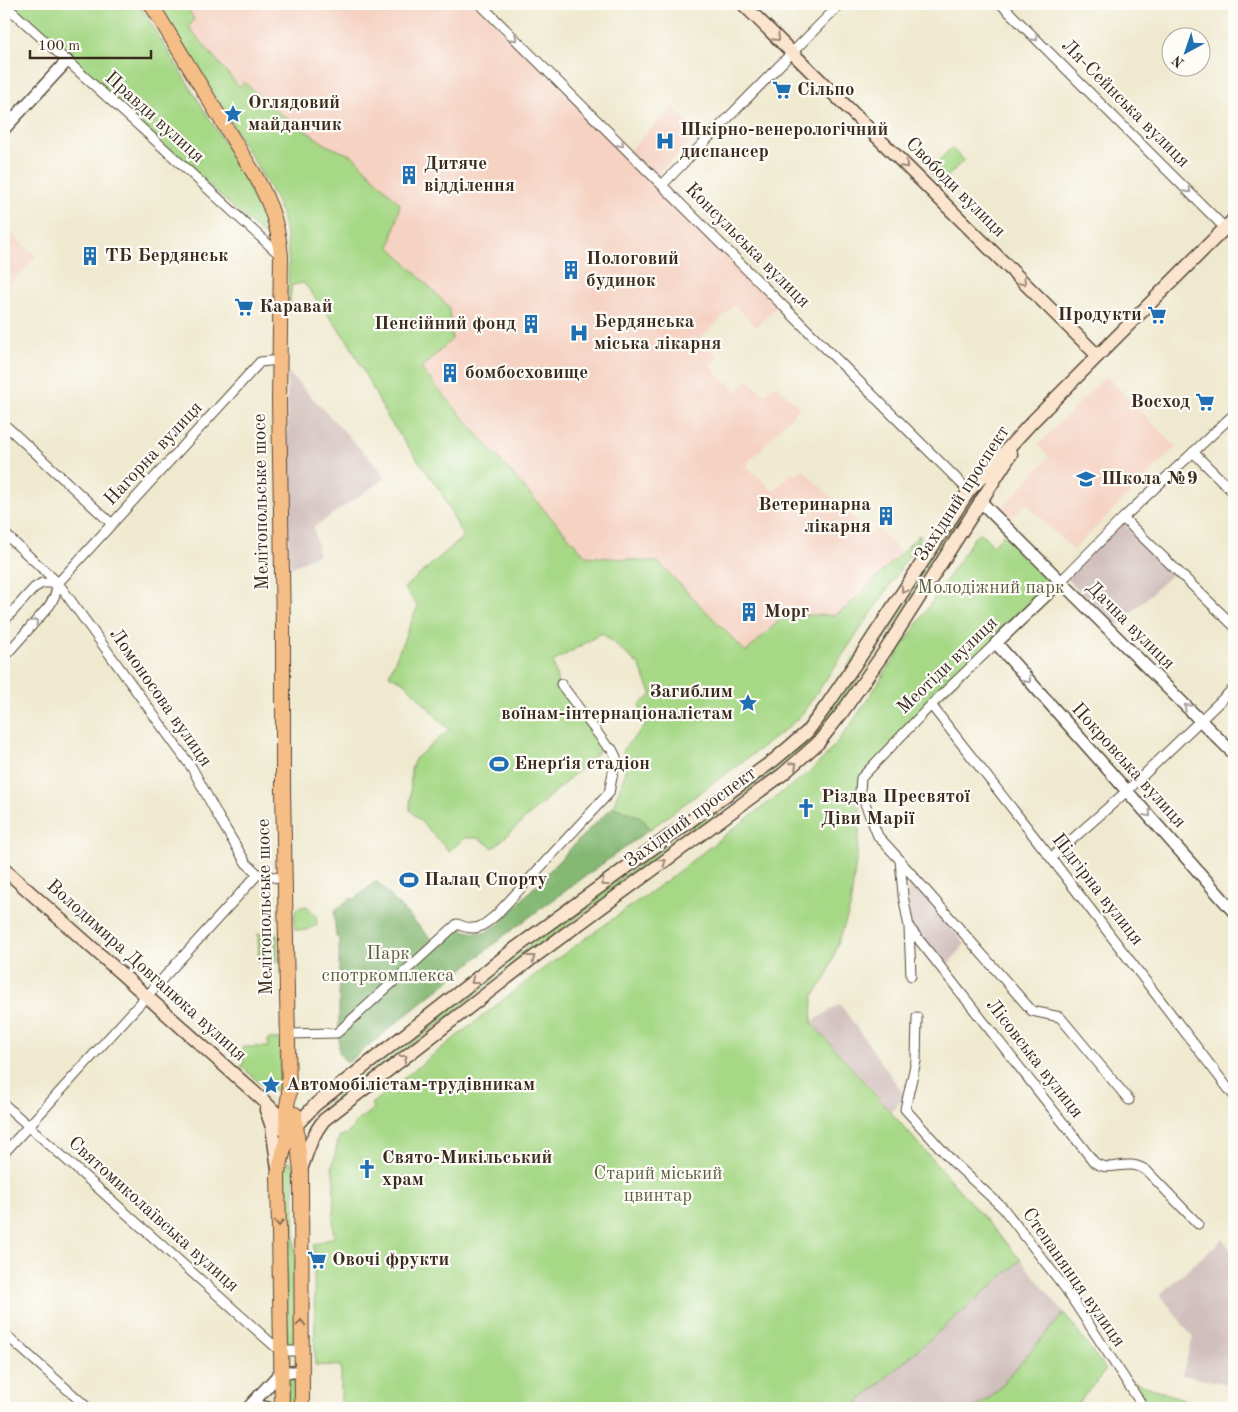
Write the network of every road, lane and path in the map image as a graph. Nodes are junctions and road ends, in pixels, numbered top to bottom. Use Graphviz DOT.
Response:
graph roads {
  1 [pos="4,4"];
  2 [pos="151,4"];
  3 [pos="480,4"];
  4 [pos="743,4"];
  5 [pos="840,4"];
  6 [pos="1001,4"];
  7 [pos="791,52"];
  8 [pos="67,61"];
  9 [pos="4,129"];
  10 [pos="662,184"];
  11 [pos="1231,228"];
  12 [pos="281,256"];
  13 [pos="1098,356"];
  14 [pos="280,360"];
  15 [pos="1234,414"];
  16 [pos="1032,422"];
  17 [pos="4,424"];
  18 [pos="1194,452"];
  19 [pos="969,491"];
  20 [pos="1234,493"];
  21 [pos="980,501"];
  22 [pos="1123,518"];
  23 [pos="112,524"];
  24 [pos="4,534"];
  25 [pos="1060,581"];
  26 [pos="58,583"];
  27 [pos="4,621"];
  28 [pos="1234,626"];
  29 [pos="996,643"];
  30 [pos="4,657"];
  31 [pos="561,684"];
  32 [pos="1234,688"];
  33 [pos="931,706"];
  34 [pos="1201,721"];
  35 [pos="1234,754"];
  36 [pos="860,778"];
  37 [pos="1127,792"];
  38 [pos="1051,858"];
  39 [pos="900,860"];
  40 [pos="4,869"];
  41 [pos="258,874"];
  42 [pos="284,879"];
  43 [pos="1234,912"];
  44 [pos="909,928"];
  45 [pos="911,976"];
  46 [pos="147,996"];
  47 [pos="917,1017"];
  48 [pos="288,1034"];
  49 [pos="1234,1096"];
  50 [pos="1129,1100"];
  51 [pos="264,1101"];
  52 [pos="4,1104"];
  53 [pos="315,1106"];
  54 [pos="290,1111"];
  55 [pos="28,1125"];
  56 [pos="292,1131"];
  57 [pos="4,1153"];
  58 [pos="301,1173"];
  59 [pos="278,1174"];
  60 [pos="1198,1224"];
  61 [pos="4,1333"];
  62 [pos="280,1351"];
  63 [pos="301,1351"];
  64 [pos="281,1372"];
  65 [pos="301,1372"];
  66 [pos="88,1408"];
  67 [pos="249,1408"];
  68 [pos="268,1408"];
  69 [pos="282,1408"];
  70 [pos="302,1408"];
  71 [pos="1144,1408"];
  1 -- 8 [label="street, Правди вулиця"];
  2 -- 12 [label="main road, Мелітопольське шосе"];
  3 -- 10 [label="street, Консульська вулиця, one-way"];
  4 -- 7 [label="main road, Свободи вулиця, one-way"];
  5 -- 7 [label="street"];
  6 -- 11 [label="street, Ля-Сейнська вулиця, one-way"];
  7 -- 10 [label="street"];
  7 -- 13 [label="main road, Свободи вулиця, one-way"];
  8 -- 9 [label="street"];
  8 -- 12 [label="street, Правди вулиця"];
  10 -- 19 [label="street, Консульська вулиця"];
  11 -- 13 [label="main road, Західний проспект"];
  12 -- 14 [label="main road, Мелітопольське шосе"];
  13 -- 16 [label="main road, Західний проспект"];
  14 -- 23 [label="street, Нагорна вулиця"];
  14 -- 42 [label="main road, Мелітопольське шосе"];
  15 -- 18 [label="street, Меотіди вулиця"];
  16 -- 19 [label="main road, Західний проспект"];
  16 -- 21 [label="main road, Західний проспект"];
  17 -- 23 [label="street"];
  18 -- 20 [label="street"];
  18 -- 22 [label="street, Меотіди вулиця"];
  19 -- 21 [label="main road"];
  19 -- 53 [label="main road, Західний проспект, one-way"];
  21 -- 25 [label="street, Дачна вулиця"];
  58 -- 21 [label="main road, Західний проспект, one-way"];
  22 -- 25 [label="street, Меотіди вулиця"];
  22 -- 28 [label="street"];
  23 -- 26 [label="street, Нагорна вулиця"];
  24 -- 26 [label="street, Ломоносова вулиця"];
  25 -- 29 [label="street, Меотіди вулиця"];
  34 -- 25 [label="street, Дачна вулиця, one-way"];
  26 -- 27 [label="street"];
  30 -- 26 [label="street, Нагорна вулиця, one-way"];
  26 -- 41 [label="street, Ломоносова вулиця"];
  29 -- 33 [label="street, Меотіди вулиця"];
  29 -- 37 [label="street, Покровська вулиця, one-way"];
  31 -- 48 [label="street"];
  32 -- 34 [label="street"];
  33 -- 36 [label="street, Меотіди вулиця"];
  33 -- 38 [label="street, Підгірна вулиця"];
  34 -- 35 [label="street, Дачна вулиця"];
  34 -- 37 [label="street"];
  36 -- 39 [label="street, Лісовська вулиця"];
  37 -- 38 [label="street"];
  37 -- 43 [label="street, Покровська вулиця, one-way"];
  38 -- 49 [label="street, Підгірна вулиця"];
  39 -- 44 [label="street, Лісовська вулиця"];
  39 -- 50 [label="street, Лісовська вулиця"];
  40 -- 46 [label="main road, Володимира Довганюка вулиця"];
  41 -- 42 [label="street"];
  41 -- 46 [label="street"];
  42 -- 48 [label="main road, Мелітопольське шосе"];
  44 -- 45 [label="street"];
  44 -- 60 [label="street, Лісовська вулиця"];
  46 -- 51 [label="main road, Володимира Довганюка вулиця"];
  46 -- 55 [label="street"];
  47 -- 71 [label="street, Степанянця вулиця"];
  48 -- 54 [label="main road, Мелітопольське шосе"];
  51 -- 54 [label="main road"];
  51 -- 56 [label="main road"];
  51 -- 59 [label="main road"];
  52 -- 55 [label="street, Святомиколаївська вулиця"];
  53 -- 54 [label="main road"];
  53 -- 56 [label="main road, Західний проспект"];
  54 -- 56 [label="main road, Мелітопольське шосе"];
  55 -- 57 [label="street"];
  55 -- 62 [label="street, Святомиколаївська вулиця"];
  56 -- 58 [label="main road"];
  56 -- 59 [label="main road, Мелітопольське шосе"];
  63 -- 58 [label="main road, one-way"];
  59 -- 62 [label="main road, Мелітопольське шосе, one-way"];
  61 -- 66 [label="street"];
  62 -- 63 [label="street"];
  62 -- 64 [label="main road, Мелітопольське шосе"];
  63 -- 65 [label="main road"];
  64 -- 65 [label="street"];
  64 -- 67 [label="street"];
  64 -- 69 [label="main road, Мелітопольське шосе"];
  65 -- 70 [label="main road"];
  67 -- 68 [label="street"];
}
